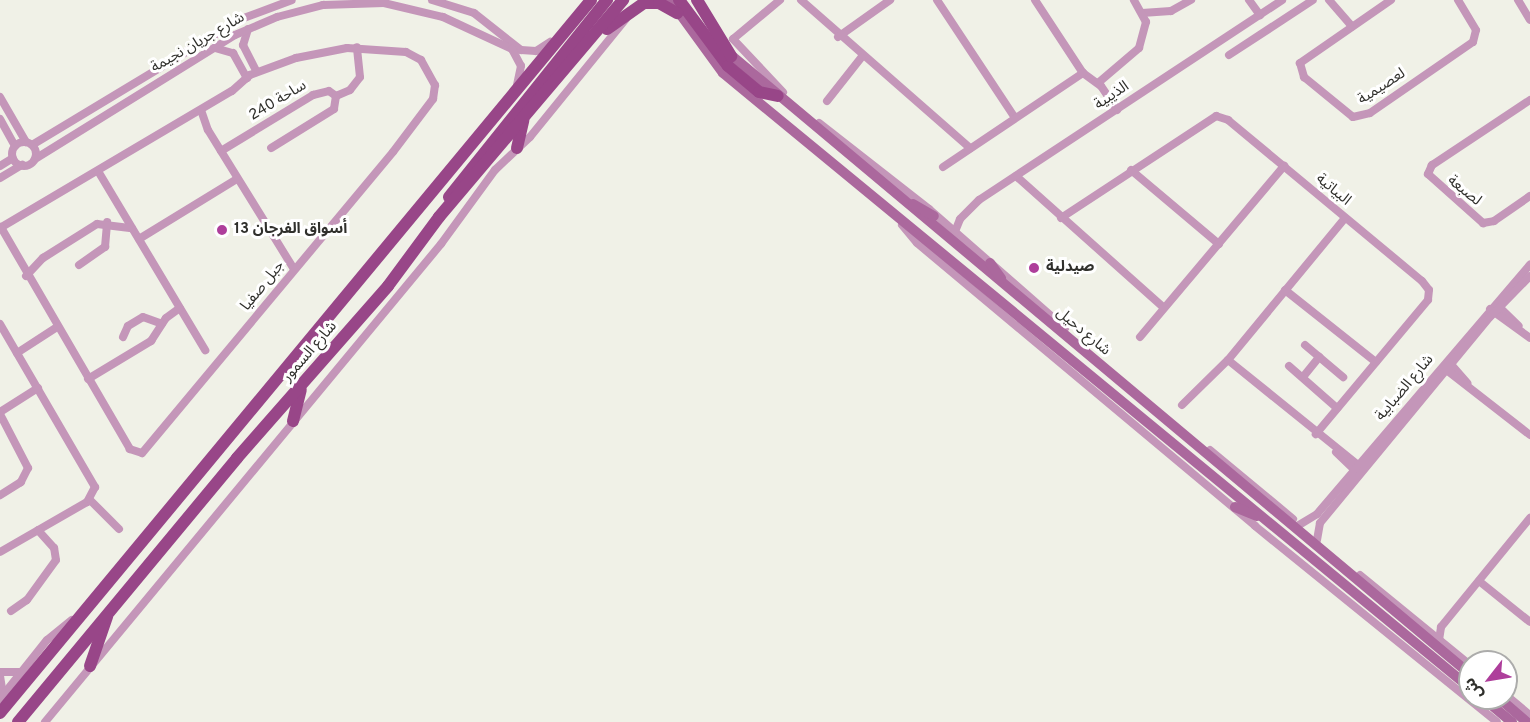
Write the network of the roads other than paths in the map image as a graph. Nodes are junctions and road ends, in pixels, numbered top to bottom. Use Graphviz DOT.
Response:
graph roads {
  1 [pos="292,0"];
  2 [pos="434,0"];
  3 [pos="591,0"];
  4 [pos="607,0"];
  5 [pos="623,0"];
  6 [pos="670,0"];
  7 [pos="691,0"];
  8 [pos="697,0"];
  9 [pos="780,0"];
  10 [pos="801,0"];
  11 [pos="890,0"];
  12 [pos="937,0"];
  13 [pos="1035,0"];
  14 [pos="1134,0"];
  15 [pos="1191,0"];
  16 [pos="1249,0"];
  17 [pos="1282,0"];
  18 [pos="1313,0"];
  19 [pos="1329,0"];
  20 [pos="1391,0"];
  21 [pos="1458,0"];
  22 [pos="1518,0"];
  23 [pos="1341,4"];
  24 [pos="637,6"];
  25 [pos="678,6"];
  26 [pos="1142,13"];
  27 [pos="1260,15"];
  28 [pos="1530,20"];
  29 [pos="458,24"];
  30 [pos="1353,26"];
  31 [pos="248,29"];
  32 [pos="567,30"];
  33 [pos="838,37"];
  34 [pos="591,39"];
  35 [pos="357,47"];
  36 [pos="213,48"];
  37 [pos="1229,55"];
  38 [pos="731,56"];
  39 [pos="861,58"];
  40 [pos="257,72"];
  41 [pos="1083,73"];
  42 [pos="247,78"];
  43 [pos="1098,83"];
  44 [pos="336,96"];
  45 [pos="778,96"];
  46 [pos="0,97"];
  47 [pos="512,98"];
  48 [pos="827,101"];
  49 [pos="1528,104"];
  50 [pos="201,110"];
  51 [pos="1116,110"];
  52 [pos="1015,118"];
  53 [pos="0,119"];
  54 [pos="524,121"];
  55 [pos="29,144"];
  56 [pos="15,146"];
  57 [pos="272,148"];
  58 [pos="517,148"];
  59 [pos="970,148"];
  60 [pos="221,151"];
  61 [pos="13,158"];
  62 [pos="35,159"];
  63 [pos="22,165"];
  64 [pos="0,166"];
  65 [pos="1284,166"];
  66 [pos="943,167"];
  67 [pos="1131,170"];
  68 [pos="98,171"];
  69 [pos="1016,176"];
  70 [pos="0,178"];
  71 [pos="237,179"];
  72 [pos="1530,196"];
  73 [pos="898,198"];
  74 [pos="896,213"];
  75 [pos="934,216"];
  76 [pos="439,217"];
  77 [pos="1061,218"];
  78 [pos="1345,218"];
  79 [pos="960,219"];
  80 [pos="107,222"];
  81 [pos="944,226"];
  82 [pos="1,227"];
  83 [pos="132,228"];
  84 [pos="954,234"];
  85 [pos="139,239"];
  86 [pos="1219,244"];
  87 [pos="990,263"];
  88 [pos="79,264"];
  89 [pos="1530,265"];
  90 [pos="294,269"];
  91 [pos="26,276"];
  92 [pos="1530,276"];
  93 [pos="1285,290"];
  94 [pos="1012,293"];
  95 [pos="180,308"];
  96 [pos="1164,308"];
  97 [pos="1494,308"];
  98 [pos="0,324"];
  99 [pos="162,324"];
  100 [pos="57,327"];
  101 [pos="344,335"];
  102 [pos="123,337"];
  103 [pos="1140,338"];
  104 [pos="1530,338"];
  105 [pos="1305,345"];
  106 [pos="206,350"];
  107 [pos="18,352"];
  108 [pos="1319,357"];
  109 [pos="1228,360"];
  110 [pos="1376,362"];
  111 [pos="1446,365"];
  112 [pos="1289,366"];
  113 [pos="1343,376"];
  114 [pos="1303,377"];
  115 [pos="88,379"];
  116 [pos="38,388"];
  117 [pos="1182,405"];
  118 [pos="1339,406"];
  119 [pos="0,413"];
  120 [pos="293,421"];
  121 [pos="1316,434"];
  122 [pos="1530,435"];
  123 [pos="1358,469"];
  124 [pos="0,495"];
  125 [pos="90,500"];
  126 [pos="1266,504"];
  127 [pos="1235,507"];
  128 [pos="1280,508"];
  129 [pos="1530,518"];
  130 [pos="1267,520"];
  131 [pos="1299,525"];
  132 [pos="119,529"];
  133 [pos="38,530"];
  134 [pos="1317,540"];
  135 [pos="0,552"];
  136 [pos="1479,581"];
  137 [pos="11,611"];
  138 [pos="110,611"];
  139 [pos="83,612"];
  140 [pos="1398,616"];
  141 [pos="1530,622"];
  142 [pos="1422,626"];
  143 [pos="1441,627"];
  144 [pos="1441,645"];
  145 [pos="1458,657"];
  146 [pos="1458,662"];
  147 [pos="90,666"];
  148 [pos="22,672"];
  149 [pos="0,674"];
  150 [pos="1458,678"];
  151 [pos="1,698"];
  152 [pos="1505,710"];
  153 [pos="0,713"];
  154 [pos="1523,719"];
  155 [pos="18,722"];
  156 [pos="45,722"];
  157 [pos="1497,722"];
  1 -- 55 [label="street, شارع جريان نجيمة"];
  2 -- 29 [label="street"];
  2 -- 32 [label="street"];
  3 -- 32 [label="main road, شارع السمور"];
  4 -- 76 [label="main road"];
  5 -- 34 [label="main road, شارع السمور"];
  6 -- 25 [label="main road, شارع دحيل"];
  7 -- 38 [label="main road, شارع دحيل"];
  8 -- 38 [label="main road"];
  9 -- 75 [label="street, شارع دحيل"];
  10 -- 33 [label="street"];
  11 -- 33 [label="street"];
  12 -- 52 [label="street"];
  13 -- 41 [label="street"];
  14 -- 26 [label="street"];
  15 -- 26 [label="street"];
  16 -- 27 [label="street"];
  17 -- 27 [label="street, الذيبية"];
  18 -- 37 [label="street"];
  19 -- 23 [label="street"];
  20 -- 30 [label="street, لعصيمية"];
  21 -- 30 [label="street, لعصيمية"];
  22 -- 28 [label="street"];
  23 -- 30 [label="street"];
  24 -- 25 [label="main road"];
  24 -- 34 [label="main road"];
  24 -- 58 [label="street, شارع السمور"];
  25 -- 45 [label="main road"];
  25 -- 74 [label="main road, شارع دحيل"];
  26 -- 43 [label="street"];
  27 -- 51 [label="street, الذيبية"];
  29 -- 31 [label="street, شارع جريان نجيمة"];
  29 -- 47 [label="street, شارع جريان نجيمة"];
  31 -- 36 [label="street, شارع جريان نجيمة"];
  31 -- 40 [label="street"];
  32 -- 47 [label="main road, شارع السمور"];
  33 -- 39 [label="street"];
  34 -- 54 [label="main road, شارع السمور"];
  35 -- 40 [label="street, جبل صفيا"];
  35 -- 44 [label="street"];
  35 -- 90 [label="street, جبل صفيا"];
  36 -- 42 [label="street"];
  36 -- 62 [label="street, شارع جريان نجيمة"];
  38 -- 45 [label="main road, شارع دحيل"];
  39 -- 48 [label="street"];
  39 -- 59 [label="street"];
  40 -- 42 [label="street, جبل صفيا"];
  41 -- 43 [label="street"];
  41 -- 52 [label="street"];
  42 -- 50 [label="street, جبل صفيا"];
  43 -- 51 [label="street"];
  44 -- 57 [label="street"];
  44 -- 60 [label="street, ساحة 240"];
  45 -- 73 [label="main road, شارع دحيل"];
  46 -- 55 [label="street"];
  47 -- 139 [label="main road, شارع السمور"];
  49 -- 72 [label="street, لصبعة"];
  50 -- 60 [label="street"];
  50 -- 68 [label="street, جبل صفيا"];
  51 -- 69 [label="street, الذيبية"];
  52 -- 59 [label="street"];
  53 -- 56 [label="street"];
  54 -- 58 [label="main road"];
  54 -- 76 [label="main road, شارع السمور"];
  55 -- 56 [label="street, شارع جريان نجيمة"];
  55 -- 62 [label="street"];
  56 -- 61 [label="street"];
  58 -- 120 [label="street, شارع السمور"];
  59 -- 66 [label="street"];
  60 -- 71 [label="street"];
  61 -- 63 [label="street"];
  61 -- 64 [label="street"];
  62 -- 63 [label="street, شارع جريان نجيمة"];
  63 -- 70 [label="street"];
  65 -- 67 [label="street, البياتية"];
  65 -- 78 [label="street, البياتية"];
  65 -- 86 [label="street"];
  67 -- 77 [label="street, البياتية"];
  67 -- 86 [label="street"];
  68 -- 82 [label="street, جبل صفيا"];
  68 -- 83 [label="street"];
  69 -- 77 [label="street"];
  69 -- 79 [label="street, الذيبية"];
  71 -- 85 [label="street"];
  71 -- 90 [label="street"];
  73 -- 75 [label="main road"];
  73 -- 94 [label="main road, شارع دحيل"];
  74 -- 127 [label="street, شارع دحيل"];
  74 -- 130 [label="main road, شارع دحيل"];
  75 -- 81 [label="street, شارع دحيل"];
  76 -- 101 [label="main road, شارع السمور"];
  77 -- 96 [label="street"];
  78 -- 93 [label="street"];
  78 -- 110 [label="street, البياتية"];
  79 -- 81 [label="street, الذيبية"];
  79 -- 84 [label="street"];
  80 -- 83 [label="street"];
  80 -- 88 [label="street"];
  80 -- 91 [label="street"];
  81 -- 84 [label="street, شارع دحيل"];
  82 -- 91 [label="street, جبل صفيا"];
  83 -- 85 [label="street"];
  84 -- 87 [label="street, شارع دحيل"];
  85 -- 95 [label="street"];
  86 -- 96 [label="street"];
  87 -- 94 [label="main road"];
  87 -- 128 [label="street, شارع دحيل"];
  89 -- 97 [label="street, شارع الضبابية"];
  90 -- 115 [label="street, جبل صفيا"];
  91 -- 100 [label="street, جبل صفيا"];
  92 -- 97 [label="street, شارع الضبابية"];
  93 -- 109 [label="street"];
  93 -- 110 [label="street"];
  94 -- 126 [label="main road, شارع دحيل"];
  95 -- 99 [label="street"];
  95 -- 106 [label="street"];
  96 -- 103 [label="street"];
  97 -- 104 [label="street"];
  97 -- 111 [label="street, شارع الضبابية"];
  98 -- 107 [label="street"];
  99 -- 102 [label="street"];
  99 -- 115 [label="street"];
  100 -- 107 [label="street"];
  100 -- 115 [label="street, جبل صفيا"];
  101 -- 120 [label="main road"];
  101 -- 138 [label="main road, شارع السمور"];
  105 -- 108 [label="street"];
  107 -- 116 [label="street"];
  108 -- 113 [label="street"];
  108 -- 114 [label="street"];
  109 -- 117 [label="street"];
  109 -- 121 [label="street"];
  110 -- 118 [label="street, البياتية"];
  111 -- 122 [label="street"];
  111 -- 123 [label="street, شارع الضبابية"];
  112 -- 114 [label="street"];
  114 -- 118 [label="street"];
  116 -- 119 [label="street"];
  116 -- 125 [label="street"];
  118 -- 121 [label="street, البياتية"];
  119 -- 124 [label="street"];
  120 -- 147 [label="street, شارع السمور"];
  121 -- 123 [label="street"];
  123 -- 131 [label="street, شارع الضبابية"];
  123 -- 134 [label="street, شارع الضبابية"];
  125 -- 132 [label="street"];
  125 -- 133 [label="street"];
  126 -- 128 [label="main road"];
  126 -- 140 [label="main road, شارع دحيل"];
  127 -- 130 [label="main road"];
  127 -- 157 [label="street, شارع دحيل"];
  128 -- 131 [label="street, شارع دحيل"];
  129 -- 136 [label="street"];
  130 -- 150 [label="main road, شارع دحيل"];
  131 -- 134 [label="street, شارع دحيل"];
  133 -- 135 [label="street"];
  133 -- 137 [label="street"];
  134 -- 142 [label="street, شارع دحيل"];
  136 -- 141 [label="street"];
  136 -- 143 [label="street"];
  138 -- 147 [label="main road"];
  138 -- 155 [label="main road, شارع السمور"];
  139 -- 148 [label="street, شارع السمور"];
  139 -- 153 [label="main road, شارع السمور"];
  140 -- 142 [label="main road"];
  140 -- 144 [label="main road, شارع دحيل"];
  142 -- 143 [label="street"];
  142 -- 144 [label="street, شارع دحيل"];
  143 -- 144 [label="street"];
  144 -- 145 [label="street, شارع دحيل"];
  144 -- 146 [label="main road, شارع دحيل"];
  147 -- 156 [label="street, شارع السمور"];
  148 -- 149 [label="street"];
  148 -- 151 [label="street, شارع السمور"];
  149 -- 151 [label="street"];
  152 -- 154 [label="main road"];
}
